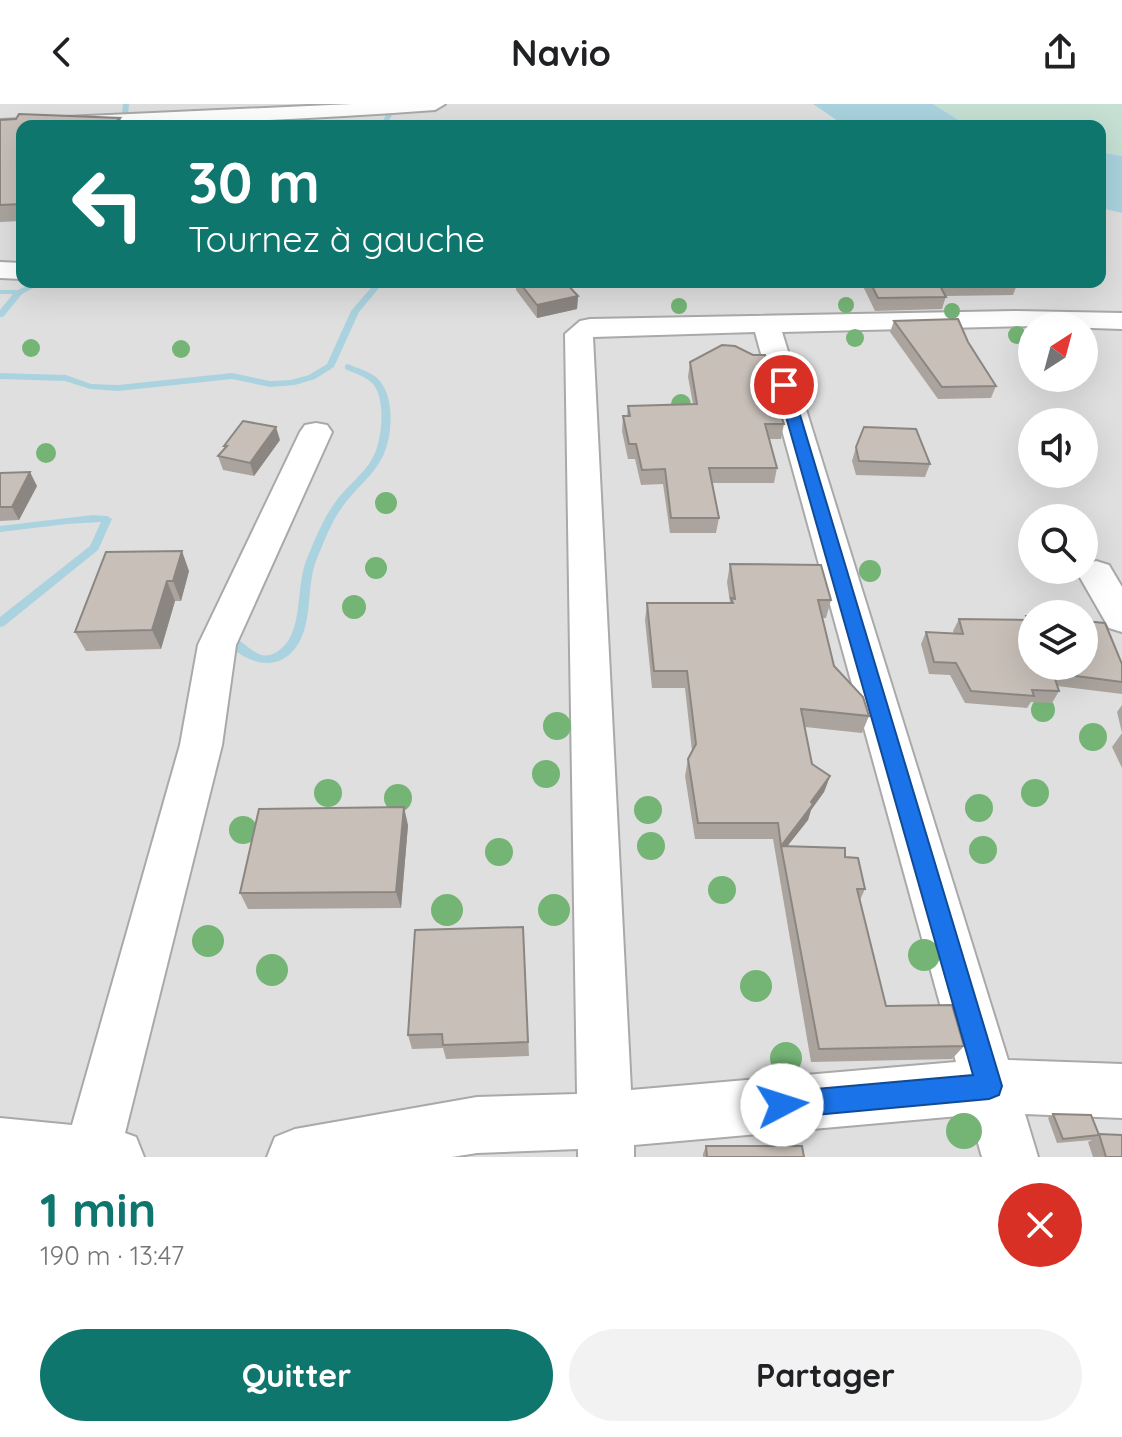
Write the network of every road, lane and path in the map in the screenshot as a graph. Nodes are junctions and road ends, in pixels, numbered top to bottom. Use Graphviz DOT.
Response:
graph roads {
  1 [pos="435,104"];
  2 [pos="154,120"];
  3 [pos="1122,321"];
  4 [pos="766,324"];
  5 [pos="316,432"];
  6 [pos="1098,577"];
  7 [pos="1122,618"];
  8 [pos="989,1086"];
  9 [pos="1122,1091"];
  10 [pos="605,1139"];
  11 [pos="0,1146"];
  12 [pos="101,1156"];
  13 [pos="295,1157"];
  14 [pos="1010,1157"];
  1 -- 2 [label="street"];
  3 -- 4 [label="street"];
  4 -- 8 [label="street"];
  4 -- 10 [label="street"];
  5 -- 12 [label="street"];
  6 -- 7 [label="street"];
  8 -- 9 [label="street"];
  8 -- 10 [label="street"];
  8 -- 14 [label="street"];
  10 -- 13 [label="street"];
  11 -- 12 [label="street"];
}
